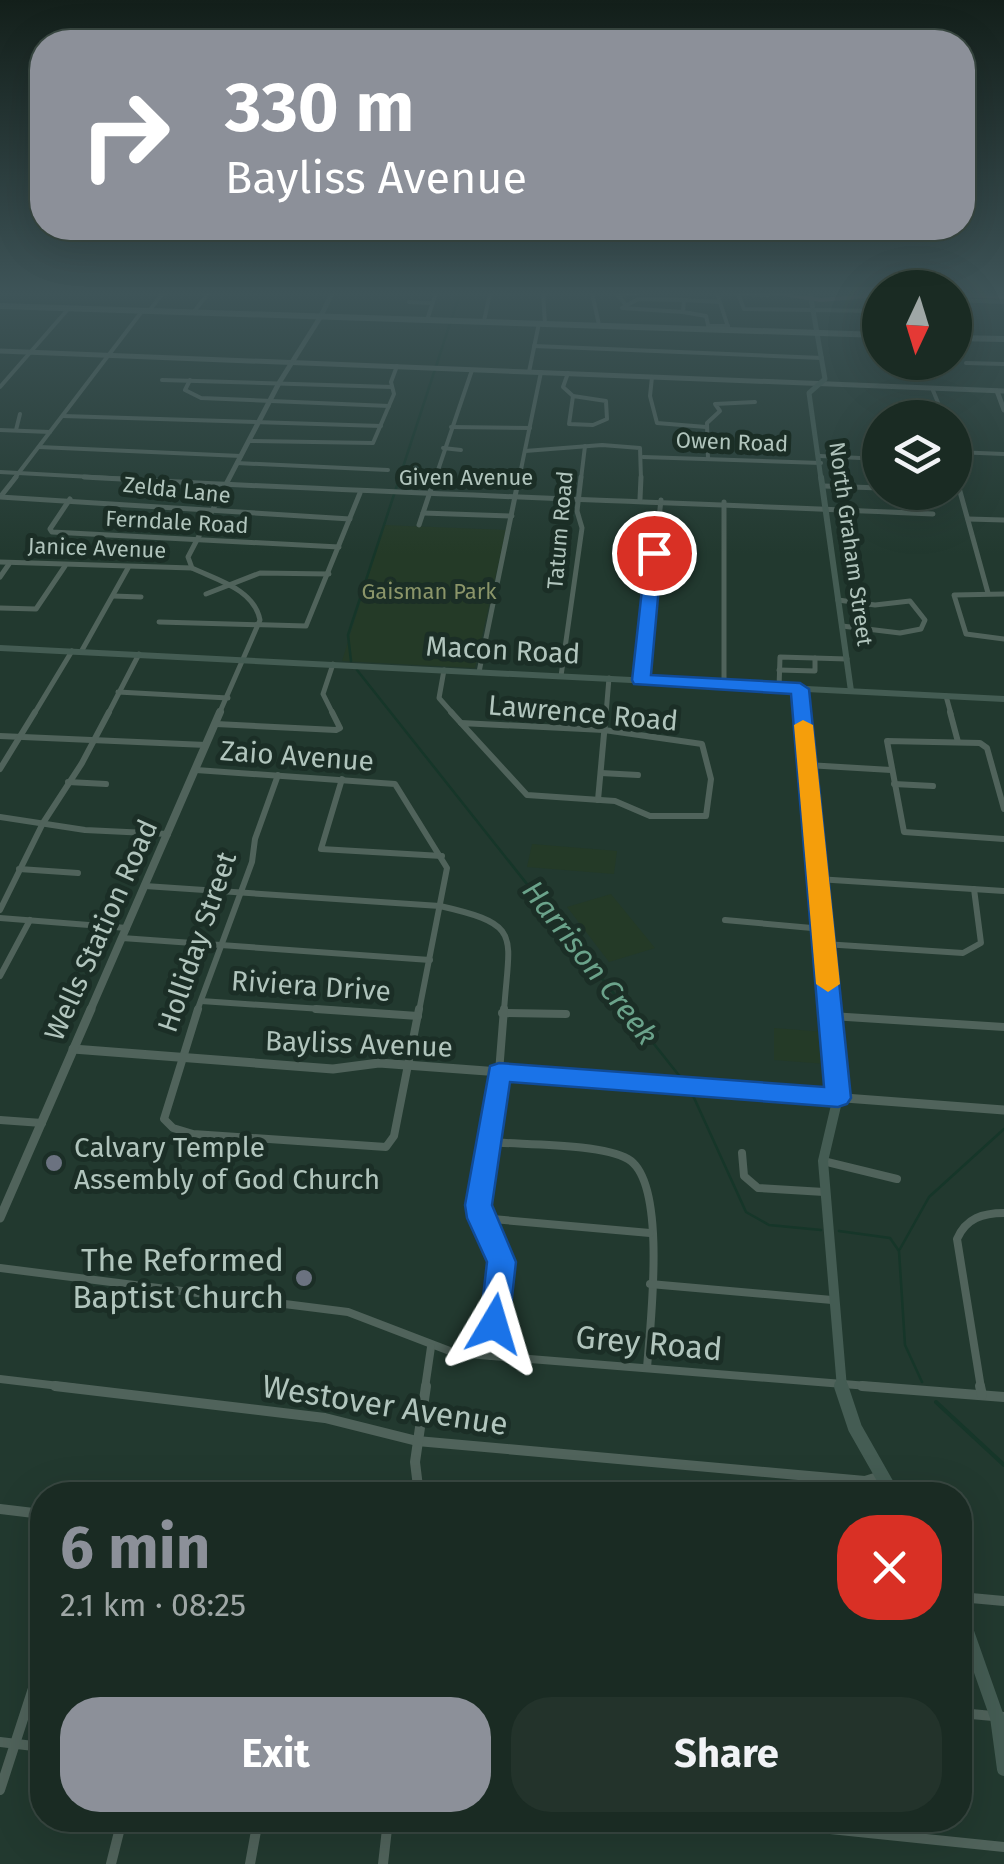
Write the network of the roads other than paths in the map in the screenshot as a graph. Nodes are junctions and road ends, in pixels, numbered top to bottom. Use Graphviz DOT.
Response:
graph roads {
  1 [pos="91,380"];
  2 [pos="162,380"];
  3 [pos="190,380"];
  4 [pos="282,380"];
  5 [pos="394,380"];
  6 [pos="469,380"];
  7 [pos="539,380"];
  8 [pos="568,380"];
  9 [pos="652,380"];
  10 [pos="737,380"];
  11 [pos="824,380"];
  12 [pos="280,383"];
  13 [pos="822,383"];
  14 [pos="392,388"];
  15 [pos="932,388"];
  16 [pos="1000,391"];
  17 [pos="573,396"];
  18 [pos="937,400"];
  19 [pos="270,401"];
  20 [pos="754,402"];
  21 [pos="389,406"];
  22 [pos="1004,410"];
  23 [pos="20,414"];
  24 [pos="63,416"];
  25 [pos="258,422"];
  26 [pos="381,426"];
  27 [pos="451,427"];
  28 [pos="706,427"];
  29 [pos="530,428"];
  30 [pos="0,430"];
  31 [pos="16,430"];
  32 [pos="51,432"];
  33 [pos="249,441"];
  34 [pos="585,446"];
  35 [pos="40,447"];
  36 [pos="443,448"];
  37 [pos="461,450"];
  38 [pos="525,451"];
  39 [pos="972,453"];
  40 [pos="1004,454"];
  41 [pos="241,456"];
  42 [pos="643,457"];
  43 [pos="708,459"];
  44 [pos="862,459"];
  45 [pos="820,460"];
  46 [pos="237,463"];
  47 [pos="388,470"];
  48 [pos="0,472"];
  49 [pos="20,472"];
  50 [pos="824,486"];
  51 [pos="224,487"];
  52 [pos="862,487"];
  53 [pos="360,493"];
  54 [pos="429,493"];
  55 [pos="517,494"];
  56 [pos="578,496"];
  57 [pos="0,497"];
  58 [pos="70,499"];
  59 [pos="640,499"];
  60 [pos="661,500"];
  61 [pos="724,502"];
  62 [pos="828,506"];
  63 [pos="965,510"];
  64 [pos="211,513"];
  65 [pos="423,513"];
  66 [pos="933,514"];
  67 [pos="512,516"];
  68 [pos="350,519"];
  69 [pos="968,519"];
  70 [pos="1004,520"];
  71 [pos="419,525"];
  72 [pos="196,540"];
  73 [pos="339,547"];
  74 [pos="0,562"];
  75 [pos="10,563"];
  76 [pos="66,565"];
  77 [pos="128,568"];
  78 [pos="192,568"];
  79 [pos="329,574"];
  80 [pos="0,577"];
  81 [pos="226,585"];
  82 [pos="988,593"];
  83 [pos="206,594"];
  84 [pos="1004,594"];
  85 [pos="112,596"];
  86 [pos="142,597"];
  87 [pos="838,600"];
  88 [pos="0,608"];
  89 [pos="159,622"];
  90 [pos="258,626"];
  91 [pos="842,626"];
  92 [pos="1004,639"];
  93 [pos="1,650"];
  94 [pos="76,652"];
  95 [pos="138,654"];
  96 [pos="816,658"];
  97 [pos="847,659"];
  98 [pos="244,660"];
  99 [pos="333,664"];
  100 [pos="444,670"];
  101 [pos="778,670"];
  102 [pos="479,672"];
  103 [pos="849,674"];
  104 [pos="561,676"];
  105 [pos="609,678"];
  106 [pos="641,680"];
  107 [pos="724,685"];
  108 [pos="778,688"];
  109 [pos="800,689"];
  110 [pos="828,690"];
  111 [pos="118,692"];
  112 [pos="851,692"];
  113 [pos="946,696"];
  114 [pos="228,698"];
  115 [pos="1004,699"];
  116 [pos="802,710"];
  117 [pos="461,723"];
  118 [pos="216,724"];
  119 [pos="604,730"];
  120 [pos="0,736"];
  121 [pos="21,736"];
  122 [pos="95,738"];
  123 [pos="958,742"];
  124 [pos="207,745"];
  125 [pos="807,765"];
  126 [pos="0,769"];
  127 [pos="196,770"];
  128 [pos="891,770"];
  129 [pos="600,772"];
  130 [pos="278,775"];
  131 [pos="638,775"];
  132 [pos="342,779"];
  133 [pos="67,782"];
  134 [pos="106,784"];
  135 [pos="894,784"];
  136 [pos="932,786"];
  137 [pos="1002,791"];
  138 [pos="598,800"];
  139 [pos="1004,809"];
  140 [pos="0,817"];
  141 [pos="43,823"];
  142 [pos="168,834"];
  143 [pos="1004,840"];
  144 [pos="443,856"];
  145 [pos="19,869"];
  146 [pos="78,873"];
  147 [pos="817,879"];
  148 [pos="145,886"];
  149 [pos="974,889"];
  150 [pos="1004,891"];
  151 [pos="241,892"];
  152 [pos="440,906"];
  153 [pos="0,910"];
  154 [pos="0,918"];
  155 [pos="30,920"];
  156 [pos="724,920"];
  157 [pos="126,928"];
  158 [pos="823,929"];
  159 [pos="122,938"];
  160 [pos="824,944"];
  161 [pos="221,946"];
  162 [pos="430,960"];
  163 [pos="0,976"];
  164 [pos="201,1001"];
  165 [pos="502,1013"];
  166 [pos="566,1014"];
  167 [pos="418,1016"];
  168 [pos="830,1016"];
  169 [pos="1004,1027"];
  170 [pos="72,1050"];
  171 [pos="180,1058"];
  172 [pos="408,1065"];
  173 [pos="499,1072"];
  174 [pos="838,1098"];
  175 [pos="1004,1110"];
  176 [pos="0,1120"];
  177 [pos="42,1123"];
  178 [pos="490,1142"];
  179 [pos="742,1152"];
  180 [pos="824,1161"];
  181 [pos="897,1179"];
  182 [pos="824,1192"];
  183 [pos="1004,1212"];
  184 [pos="0,1218"];
  185 [pos="480,1218"];
  186 [pos="650,1233"];
  187 [pos="0,1268"];
  188 [pos="650,1284"];
  189 [pos="832,1300"];
  190 [pos="431,1347"];
  191 [pos="490,1356"];
  192 [pos="648,1368"];
  193 [pos="0,1379"];
  194 [pos="840,1384"];
  195 [pos="982,1395"];
  196 [pos="1004,1397"];
  197 [pos="417,1441"];
  198 [pos="882,1476"];
  199 [pos="419,1482"];
  200 [pos="886,1482"];
  201 [pos="0,1509"];
  202 [pos="30,1513"];
  203 [pos="972,1598"];
  204 [pos="1004,1601"];
  205 [pos="972,1644"];
  206 [pos="30,1695"];
  207 [pos="972,1714"];
  208 [pos="1000,1717"];
  209 [pos="0,1742"];
  210 [pos="15,1744"];
  211 [pos="30,1746"];
  212 [pos="1004,1769"];
  213 [pos="0,1790"];
  214 [pos="119,1832"];
  215 [pos="256,1832"];
  216 [pos="387,1832"];
  217 [pos="854,1832"];
  218 [pos="1004,1848"];
  219 [pos="110,1864"];
  220 [pos="250,1864"];
  221 [pos="384,1864"];
  1 -- 24 [label="street"];
  2 -- 3 [label="street"];
  3 -- 12 [label="street"];
  3 -- 19 [label="street"];
  4 -- 12 [label="street"];
  5 -- 14 [label="street"];
  6 -- 27 [label="street"];
  7 -- 29 [label="street"];
  8 -- 17 [label="street"];
  9 -- 28 [label="street"];
  10 -- 13 [label="street"];
  11 -- 13 [label="main road, North Graham Street"];
  12 -- 14 [label="street"];
  12 -- 19 [label="street"];
  13 -- 15 [label="street"];
  13 -- 45 [label="main road, North Graham Street"];
  14 -- 21 [label="street"];
  15 -- 16 [label="street"];
  15 -- 18 [label="street"];
  16 -- 22 [label="street"];
  17 -- 17 [label="street"];
  19 -- 21 [label="street"];
  19 -- 25 [label="street"];
  20 -- 28 [label="street"];
  21 -- 26 [label="street"];
  23 -- 31 [label="street"];
  24 -- 25 [label="street"];
  24 -- 32 [label="street"];
  25 -- 26 [label="street"];
  25 -- 33 [label="street"];
  26 -- 33 [label="street"];
  27 -- 29 [label="street"];
  27 -- 36 [label="street"];
  28 -- 43 [label="street"];
  29 -- 38 [label="street"];
  30 -- 31 [label="street"];
  31 -- 32 [label="street"];
  32 -- 35 [label="street"];
  33 -- 41 [label="street"];
  34 -- 38 [label="street, Owen Road"];
  34 -- 42 [label="street, Owen Road"];
  34 -- 56 [label="street, Tatum Road"];
  35 -- 41 [label="street"];
  35 -- 49 [label="street"];
  36 -- 37 [label="street"];
  36 -- 54 [label="street"];
  38 -- 55 [label="street"];
  39 -- 40 [label="street"];
  41 -- 46 [label="street"];
  42 -- 43 [label="street, Owen Road"];
  42 -- 59 [label="street"];
  43 -- 45 [label="street, Owen Road"];
  44 -- 45 [label="street, Owen Road"];
  45 -- 50 [label="main road, North Graham Street"];
  46 -- 47 [label="street"];
  46 -- 51 [label="street"];
  48 -- 49 [label="street, Given Avenue"];
  49 -- 51 [label="street, Given Avenue"];
  49 -- 57 [label="street"];
  50 -- 52 [label="street"];
  50 -- 62 [label="main road, North Graham Street"];
  51 -- 53 [label="street, Given Avenue"];
  51 -- 64 [label="street"];
  53 -- 54 [label="street, Given Avenue"];
  53 -- 68 [label="street"];
  54 -- 55 [label="street, Given Avenue"];
  54 -- 65 [label="street"];
  55 -- 56 [label="street, Given Avenue"];
  55 -- 67 [label="street"];
  56 -- 59 [label="street, Given Avenue"];
  56 -- 104 [label="street, Tatum Road"];
  57 -- 58 [label="street, Zelda Lane"];
  58 -- 64 [label="street, Zelda Lane"];
  58 -- 72 [label="street, Ferndale Road"];
  59 -- 60 [label="street, Given Avenue"];
  60 -- 61 [label="street, Given Avenue"];
  60 -- 106 [label="street"];
  61 -- 62 [label="street, Given Avenue"];
  61 -- 107 [label="street"];
  62 -- 66 [label="street, Given Avenue"];
  62 -- 87 [label="main road, North Graham Street"];
  63 -- 69 [label="street"];
  64 -- 68 [label="street, Zelda Lane"];
  64 -- 72 [label="street"];
  65 -- 67 [label="street"];
  65 -- 71 [label="street"];
  67 -- 102 [label="street"];
  68 -- 73 [label="street"];
  69 -- 70 [label="street"];
  69 -- 82 [label="street"];
  72 -- 73 [label="street, Ferndale Road"];
  72 -- 78 [label="street"];
  73 -- 79 [label="street"];
  74 -- 75 [label="street, Janice Avenue"];
  75 -- 76 [label="street, Janice Avenue"];
  75 -- 80 [label="street"];
  76 -- 77 [label="street, Janice Avenue"];
  76 -- 88 [label="street"];
  77 -- 78 [label="street, Janice Avenue"];
  77 -- 85 [label="street"];
  78 -- 81 [label="street"];
  79 -- 81 [label="street"];
  79 -- 90 [label="street"];
  81 -- 83 [label="street"];
  81 -- 90 [label="street"];
  82 -- 84 [label="street"];
  82 -- 92 [label="street"];
  85 -- 86 [label="street"];
  85 -- 94 [label="street"];
  87 -- 91 [label="main road, North Graham Street"];
  87 -- 91 [label="street"];
  89 -- 90 [label="street"];
  90 -- 98 [label="street, Wells Station Road"];
  91 -- 97 [label="main road, North Graham Street"];
  93 -- 94 [label="main road, Macon Road"];
  94 -- 95 [label="main road, Macon Road"];
  94 -- 121 [label="street"];
  95 -- 98 [label="main road, Macon Road"];
  95 -- 111 [label="street"];
  96 -- 97 [label="street"];
  96 -- 101 [label="street"];
  96 -- 101 [label="street"];
  97 -- 103 [label="main road, North Graham Street"];
  98 -- 99 [label="main road, Macon Road"];
  98 -- 114 [label="street, Wells Station Road"];
  99 -- 100 [label="main road, Macon Road"];
  99 -- 118 [label="street"];
  100 -- 102 [label="main road, Macon Road"];
  100 -- 117 [label="street"];
  101 -- 108 [label="street"];
  102 -- 104 [label="main road, Macon Road"];
  103 -- 110 [label="main road"];
  103 -- 112 [label="main road, North Graham Street"];
  104 -- 105 [label="main road, Macon Road"];
  105 -- 106 [label="main road, Macon Road"];
  105 -- 119 [label="street"];
  106 -- 107 [label="main road, Macon Road"];
  107 -- 108 [label="main road, Macon Road"];
  108 -- 109 [label="main road, Macon Road"];
  109 -- 110 [label="main road, Macon Road"];
  109 -- 116 [label="main road"];
  110 -- 112 [label="main road, Macon Road"];
  110 -- 116 [label="main road"];
  111 -- 114 [label="street"];
  111 -- 122 [label="street"];
  112 -- 113 [label="main road, Macon Road"];
  113 -- 115 [label="main road, Macon Road"];
  113 -- 123 [label="street"];
  114 -- 118 [label="street, Wells Station Road"];
  116 -- 125 [label="main road"];
  117 -- 119 [label="street, Lawrence Road"];
  117 -- 138 [label="street"];
  118 -- 124 [label="street, Wells Station Road"];
  119 -- 129 [label="street"];
  119 -- 138 [label="street, Lawrence Road"];
  120 -- 121 [label="street"];
  121 -- 122 [label="street"];
  121 -- 126 [label="street"];
  122 -- 124 [label="street"];
  122 -- 133 [label="street"];
  123 -- 128 [label="street"];
  123 -- 137 [label="street"];
  124 -- 127 [label="street, Wells Station Road"];
  125 -- 128 [label="street"];
  125 -- 147 [label="main road"];
  127 -- 130 [label="street, Zaio Avenue"];
  127 -- 142 [label="street, Wells Station Road"];
  128 -- 135 [label="street"];
  129 -- 131 [label="street"];
  129 -- 138 [label="street"];
  130 -- 132 [label="street, Zaio Avenue"];
  130 -- 151 [label="street, Holliday Street"];
  132 -- 144 [label="street, Zaio Avenue"];
  132 -- 144 [label="street"];
  133 -- 134 [label="street"];
  133 -- 141 [label="street"];
  135 -- 136 [label="street"];
  135 -- 143 [label="street"];
  137 -- 139 [label="street"];
  140 -- 141 [label="street"];
  141 -- 142 [label="street"];
  141 -- 145 [label="street"];
  142 -- 148 [label="street, Wells Station Road"];
  144 -- 152 [label="street"];
  145 -- 146 [label="street"];
  145 -- 153 [label="street"];
  147 -- 149 [label="street"];
  147 -- 158 [label="main road"];
  148 -- 151 [label="street"];
  148 -- 157 [label="street, Wells Station Road"];
  149 -- 150 [label="street"];
  149 -- 160 [label="street"];
  151 -- 152 [label="street"];
  151 -- 161 [label="street, Holliday Street"];
  152 -- 162 [label="street"];
  152 -- 165 [label="street"];
  154 -- 155 [label="street"];
  155 -- 157 [label="street"];
  155 -- 163 [label="street"];
  156 -- 158 [label="street"];
  157 -- 159 [label="street, Wells Station Road"];
  158 -- 160 [label="main road"];
  159 -- 161 [label="street"];
  159 -- 170 [label="street, Wells Station Road"];
  160 -- 168 [label="main road"];
  161 -- 162 [label="street"];
  161 -- 164 [label="street, Holliday Street"];
  162 -- 167 [label="street"];
  164 -- 167 [label="street, Riviera Drive"];
  164 -- 171 [label="street, Holliday Street"];
  165 -- 166 [label="street"];
  165 -- 173 [label="street"];
  167 -- 172 [label="street"];
  168 -- 169 [label="street"];
  168 -- 174 [label="main road"];
  170 -- 171 [label="street, Bayliss Avenue"];
  170 -- 177 [label="street, Wells Station Road"];
  171 -- 172 [label="street, Bayliss Avenue"];
  171 -- 172 [label="street, Holliday Street"];
  172 -- 173 [label="street, Bayliss Avenue"];
  173 -- 174 [label="street, Bayliss Avenue"];
  173 -- 178 [label="street"];
  174 -- 175 [label="street, Bayliss Avenue"];
  174 -- 180 [label="main road"];
  176 -- 177 [label="street"];
  177 -- 184 [label="street, Wells Station Road"];
  178 -- 185 [label="street"];
  178 -- 186 [label="street"];
  179 -- 182 [label="street"];
  180 -- 181 [label="street"];
  180 -- 182 [label="main road"];
  182 -- 189 [label="main road"];
  183 -- 195 [label="street"];
  185 -- 186 [label="street"];
  185 -- 191 [label="street"];
  186 -- 188 [label="street"];
  187 -- 190 [label="street, Grey Road"];
  188 -- 189 [label="street"];
  188 -- 192 [label="street"];
  189 -- 194 [label="main road"];
  190 -- 191 [label="street, Grey Road"];
  190 -- 197 [label="street"];
  191 -- 192 [label="street, Grey Road"];
  192 -- 194 [label="street, Grey Road"];
  193 -- 197 [label="street, Westover Avenue"];
  194 -- 195 [label="street, Grey Road"];
  194 -- 198 [label="main road"];
  195 -- 196 [label="street, Grey Road"];
  197 -- 198 [label="street, Westover Avenue"];
  197 -- 199 [label="street"];
  198 -- 200 [label="main road"];
  201 -- 202 [label="street"];
  203 -- 204 [label="street"];
  205 -- 208 [label="main road"];
  206 -- 210 [label="street"];
  207 -- 208 [label="street"];
  208 -- 212 [label="main road"];
  209 -- 210 [label="street"];
  210 -- 211 [label="street"];
  210 -- 213 [label="street"];
  214 -- 219 [label="street"];
  215 -- 220 [label="street"];
  216 -- 221 [label="street"];
  217 -- 218 [label="street"];
}
